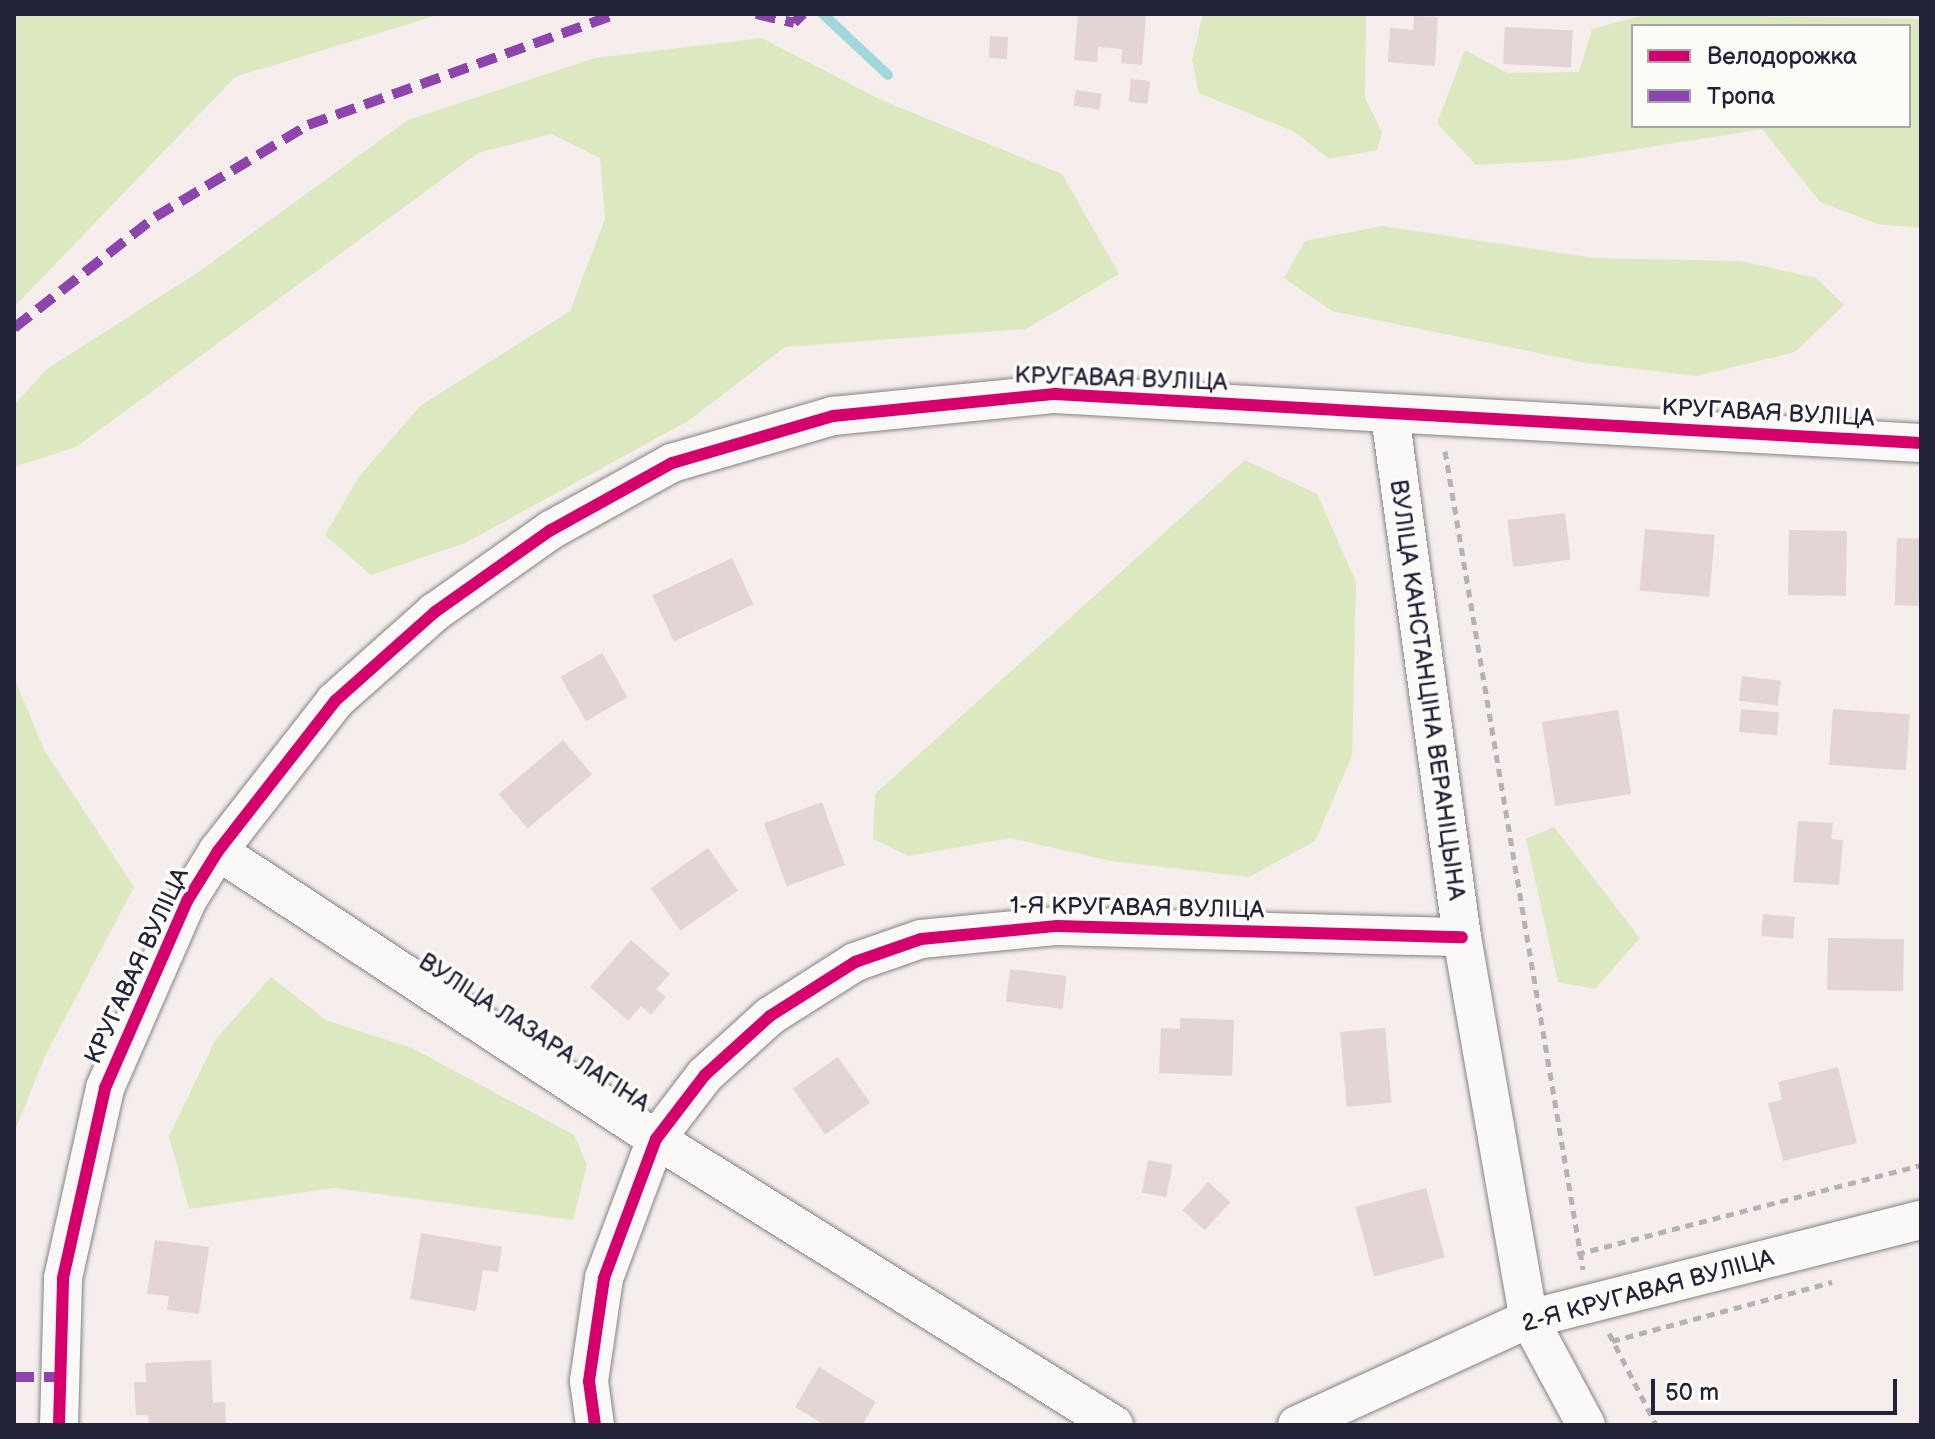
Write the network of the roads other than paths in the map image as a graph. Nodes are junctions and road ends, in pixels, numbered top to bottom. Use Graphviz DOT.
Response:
graph roads {
  1 [pos="1390,415"];
  2 [pos="1921,443"];
  3 [pos="218,851"];
  4 [pos="1462,937"];
  5 [pos="656,1139"];
  6 [pos="1921,1220"];
  7 [pos="1529,1319"];
  8 [pos="59,1425"];
  9 [pos="595,1425"];
  10 [pos="1114,1425"];
  11 [pos="1297,1425"];
  12 [pos="1586,1425"];
  1 -- 2 [label="street, КРУГАВАЯ ВУЛІЦА"];
  1 -- 3 [label="street, КРУГАВАЯ ВУЛІЦА"];
  1 -- 4 [label="street, ВУЛІЦА КАНСТАНЦІНА ВЕРАНІЦЫНА"];
  3 -- 5 [label="street, ВУЛІЦА ЛАЗАРА ЛАГІНА"];
  3 -- 8 [label="street, КРУГАВАЯ ВУЛІЦА"];
  4 -- 5 [label="street, 1-Я КРУГАВАЯ ВУЛІЦА"];
  4 -- 7 [label="street, ВУЛІЦА КАНСТАНЦІНА ВЕРАНІЦЫНА"];
  5 -- 9 [label="street, 1-Я КРУГАВАЯ ВУЛІЦА"];
  5 -- 10 [label="street, ВУЛІЦА ЛАЗАРА ЛАГІНА"];
  6 -- 7 [label="street, 2-Я КРУГАВАЯ ВУЛІЦА"];
  7 -- 11 [label="street, 2-Я КРУГАВАЯ ВУЛІЦА"];
  7 -- 12 [label="street, ВУЛІЦА КАНСТАНЦІНА ВЕРАНІЦЫНА"];
}
